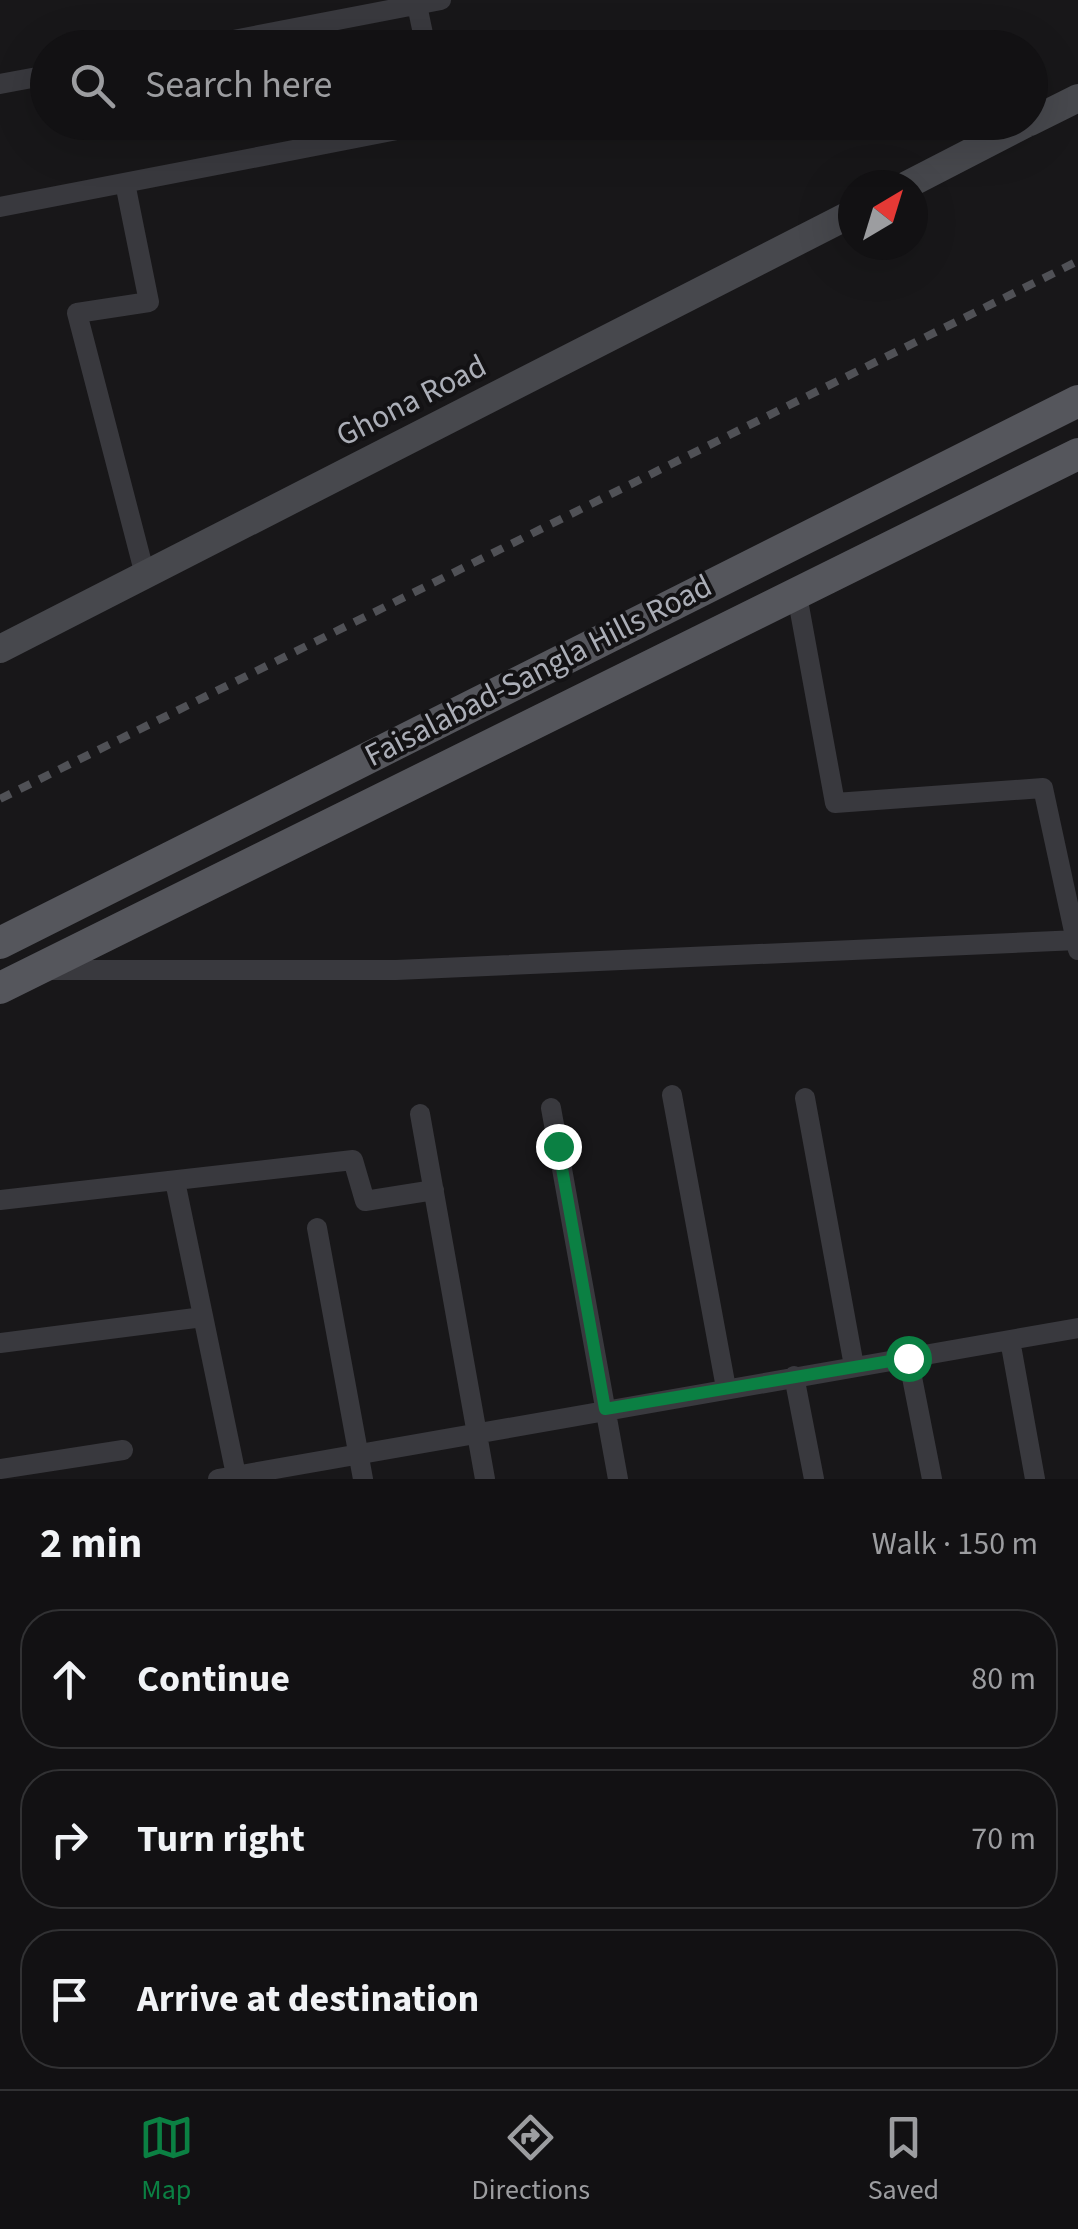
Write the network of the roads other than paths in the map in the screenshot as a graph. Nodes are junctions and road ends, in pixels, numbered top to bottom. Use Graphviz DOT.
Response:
graph roads {
  1 [pos="441,0"];
  2 [pos="417,6"];
  3 [pos="288,30"];
  4 [pos="422,30"];
  5 [pos="30,78"];
  6 [pos="0,84"];
  7 [pos="1078,98"];
  8 [pos="1048,113"];
  9 [pos="346,140"];
  10 [pos="995,140"];
  11 [pos="928,174"];
  12 [pos="125,183"];
  13 [pos="0,207"];
  14 [pos="838,221"];
  15 [pos="1078,401"];
  16 [pos="1078,454"];
  17 [pos="145,575"];
  18 [pos="797,596"];
  19 [pos="0,649"];
  20 [pos="9,939"];
  21 [pos="1077,943"];
  22 [pos="36,970"];
  23 [pos="0,988"];
  24 [pos="672,1095"];
  25 [pos="805,1098"];
  26 [pos="550,1108"];
  27 [pos="420,1114"];
  28 [pos="176,1181"];
  29 [pos="434,1190"];
  30 [pos="0,1200"];
  31 [pos="317,1228"];
  32 [pos="204,1317"];
  33 [pos="1078,1328"];
  34 [pos="1010,1340"];
  35 [pos="0,1343"];
  36 [pos="908,1358"];
  37 [pos="854,1366"];
  38 [pos="794,1376"];
  39 [pos="726,1388"];
  40 [pos="605,1409"];
  41 [pos="477,1430"];
  42 [pos="124,1450"];
  43 [pos="358,1452"];
  44 [pos="0,1469"];
  45 [pos="227,1477"];
  46 [pos="364,1479"];
  47 [pos="486,1479"];
  48 [pos="618,1479"];
  49 [pos="814,1479"];
  50 [pos="932,1479"];
  51 [pos="1035,1479"];
  1 -- 2 [label="street"];
  2 -- 3 [label="street"];
  2 -- 4 [label="street"];
  5 -- 6 [label="street"];
  7 -- 8 [label="street"];
  9 -- 12 [label="street"];
  10 -- 11 [label="street"];
  12 -- 13 [label="street"];
  12 -- 17 [label="street"];
  14 -- 17 [label="street, Ghona Road"];
  15 -- 20 [label="main road, Faisalabad-Sangla Hills Road"];
  16 -- 18 [label="main road, Faisalabad-Sangla Hills Road"];
  17 -- 19 [label="street, Ghona Road"];
  18 -- 21 [label="street"];
  18 -- 22 [label="main road, Faisalabad-Sangla Hills Road"];
  20 -- 22 [label="main road"];
  21 -- 22 [label="street"];
  22 -- 23 [label="main road, Faisalabad-Sangla Hills Road"];
  24 -- 39 [label="street"];
  25 -- 37 [label="street"];
  26 -- 40 [label="street"];
  27 -- 29 [label="street"];
  28 -- 29 [label="street"];
  28 -- 30 [label="street"];
  28 -- 32 [label="street"];
  29 -- 41 [label="street"];
  31 -- 43 [label="street"];
  32 -- 35 [label="street"];
  32 -- 45 [label="street"];
  33 -- 34 [label="street"];
  34 -- 36 [label="street"];
  34 -- 51 [label="street"];
  36 -- 37 [label="street"];
  36 -- 50 [label="street"];
  37 -- 38 [label="street"];
  38 -- 39 [label="street"];
  38 -- 49 [label="street"];
  39 -- 40 [label="street"];
  40 -- 41 [label="street"];
  40 -- 48 [label="street"];
  41 -- 43 [label="street"];
  41 -- 47 [label="street"];
  42 -- 44 [label="street"];
  43 -- 45 [label="street"];
  43 -- 46 [label="street"];
}
